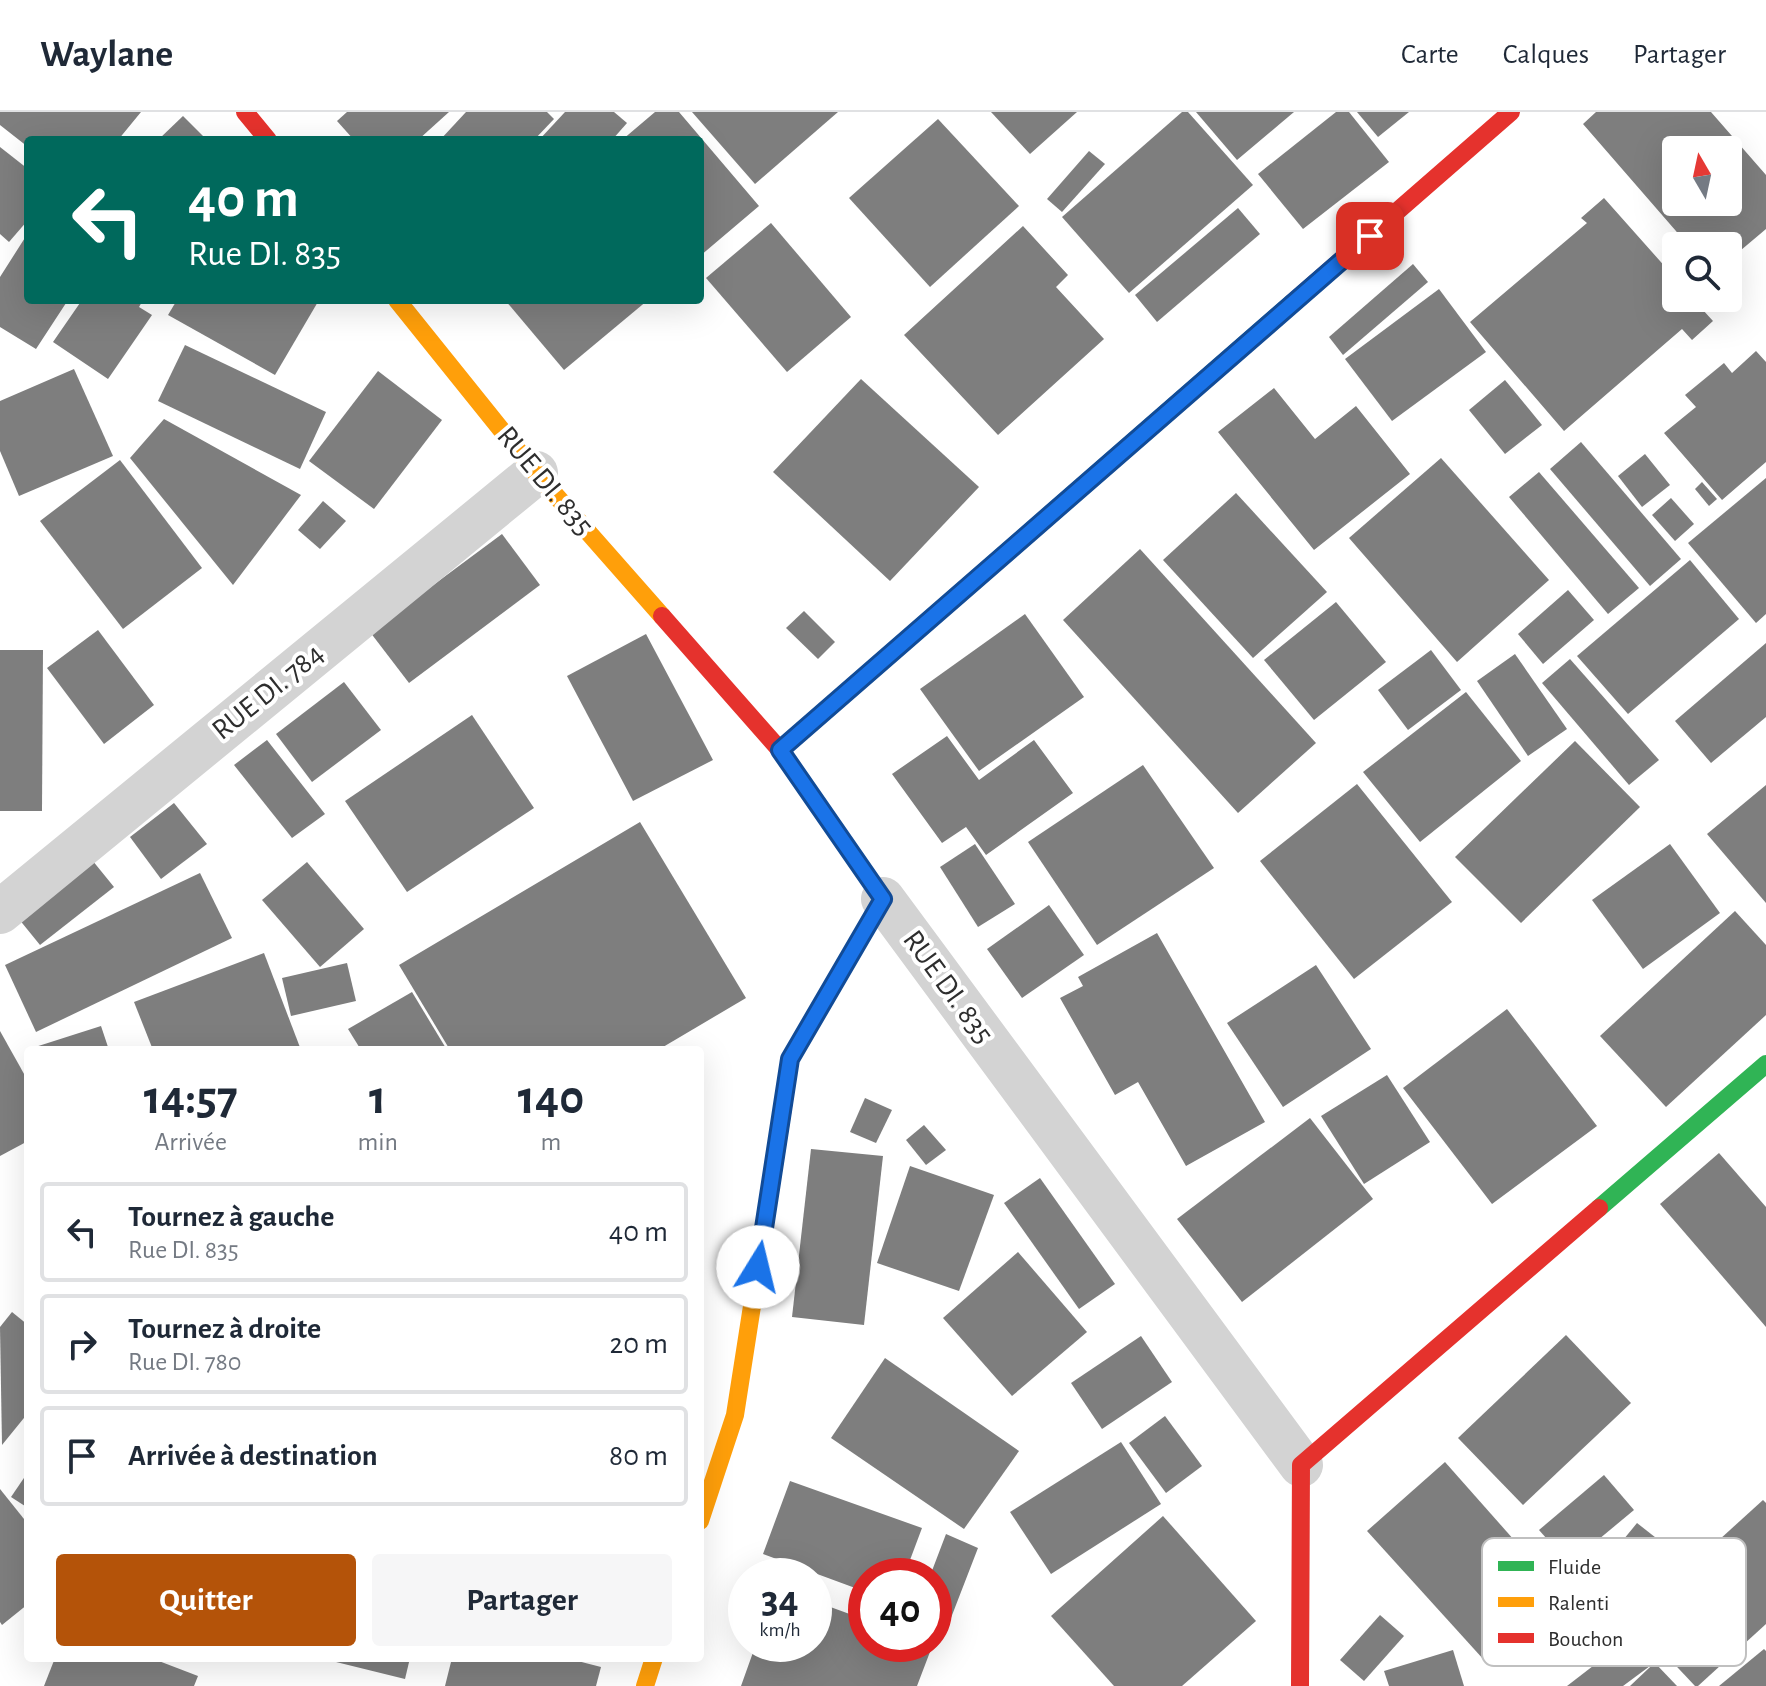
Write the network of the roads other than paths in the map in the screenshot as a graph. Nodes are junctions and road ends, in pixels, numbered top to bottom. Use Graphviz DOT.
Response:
graph roads {
  1 [pos="245,112"];
  2 [pos="1511,112"];
  3 [pos="265,136"];
  4 [pos="400,304"];
  5 [pos="536,473"];
  6 [pos="780,750"];
  7 [pos="883,899"];
  8 [pos="0,912"];
  9 [pos="1766,1064"];
  10 [pos="1301,1465"];
  11 [pos="704,1509"];
  12 [pos="653,1662"];
  13 [pos="645,1686"];
  14 [pos="1300,1686"];
  1 -- 3 [label="street"];
  2 -- 6 [label="street"];
  4 -- 5 [label="street, RUE DI. 835"];
  5 -- 6 [label="street, RUE DI. 835"];
  5 -- 8 [label="street, RUE DI. 784"];
  6 -- 7 [label="street, RUE DI. 835"];
  7 -- 10 [label="street, RUE DI. 835"];
  7 -- 11 [label="street"];
  9 -- 10 [label="street"];
  10 -- 14 [label="street"];
  12 -- 13 [label="street"];
}
